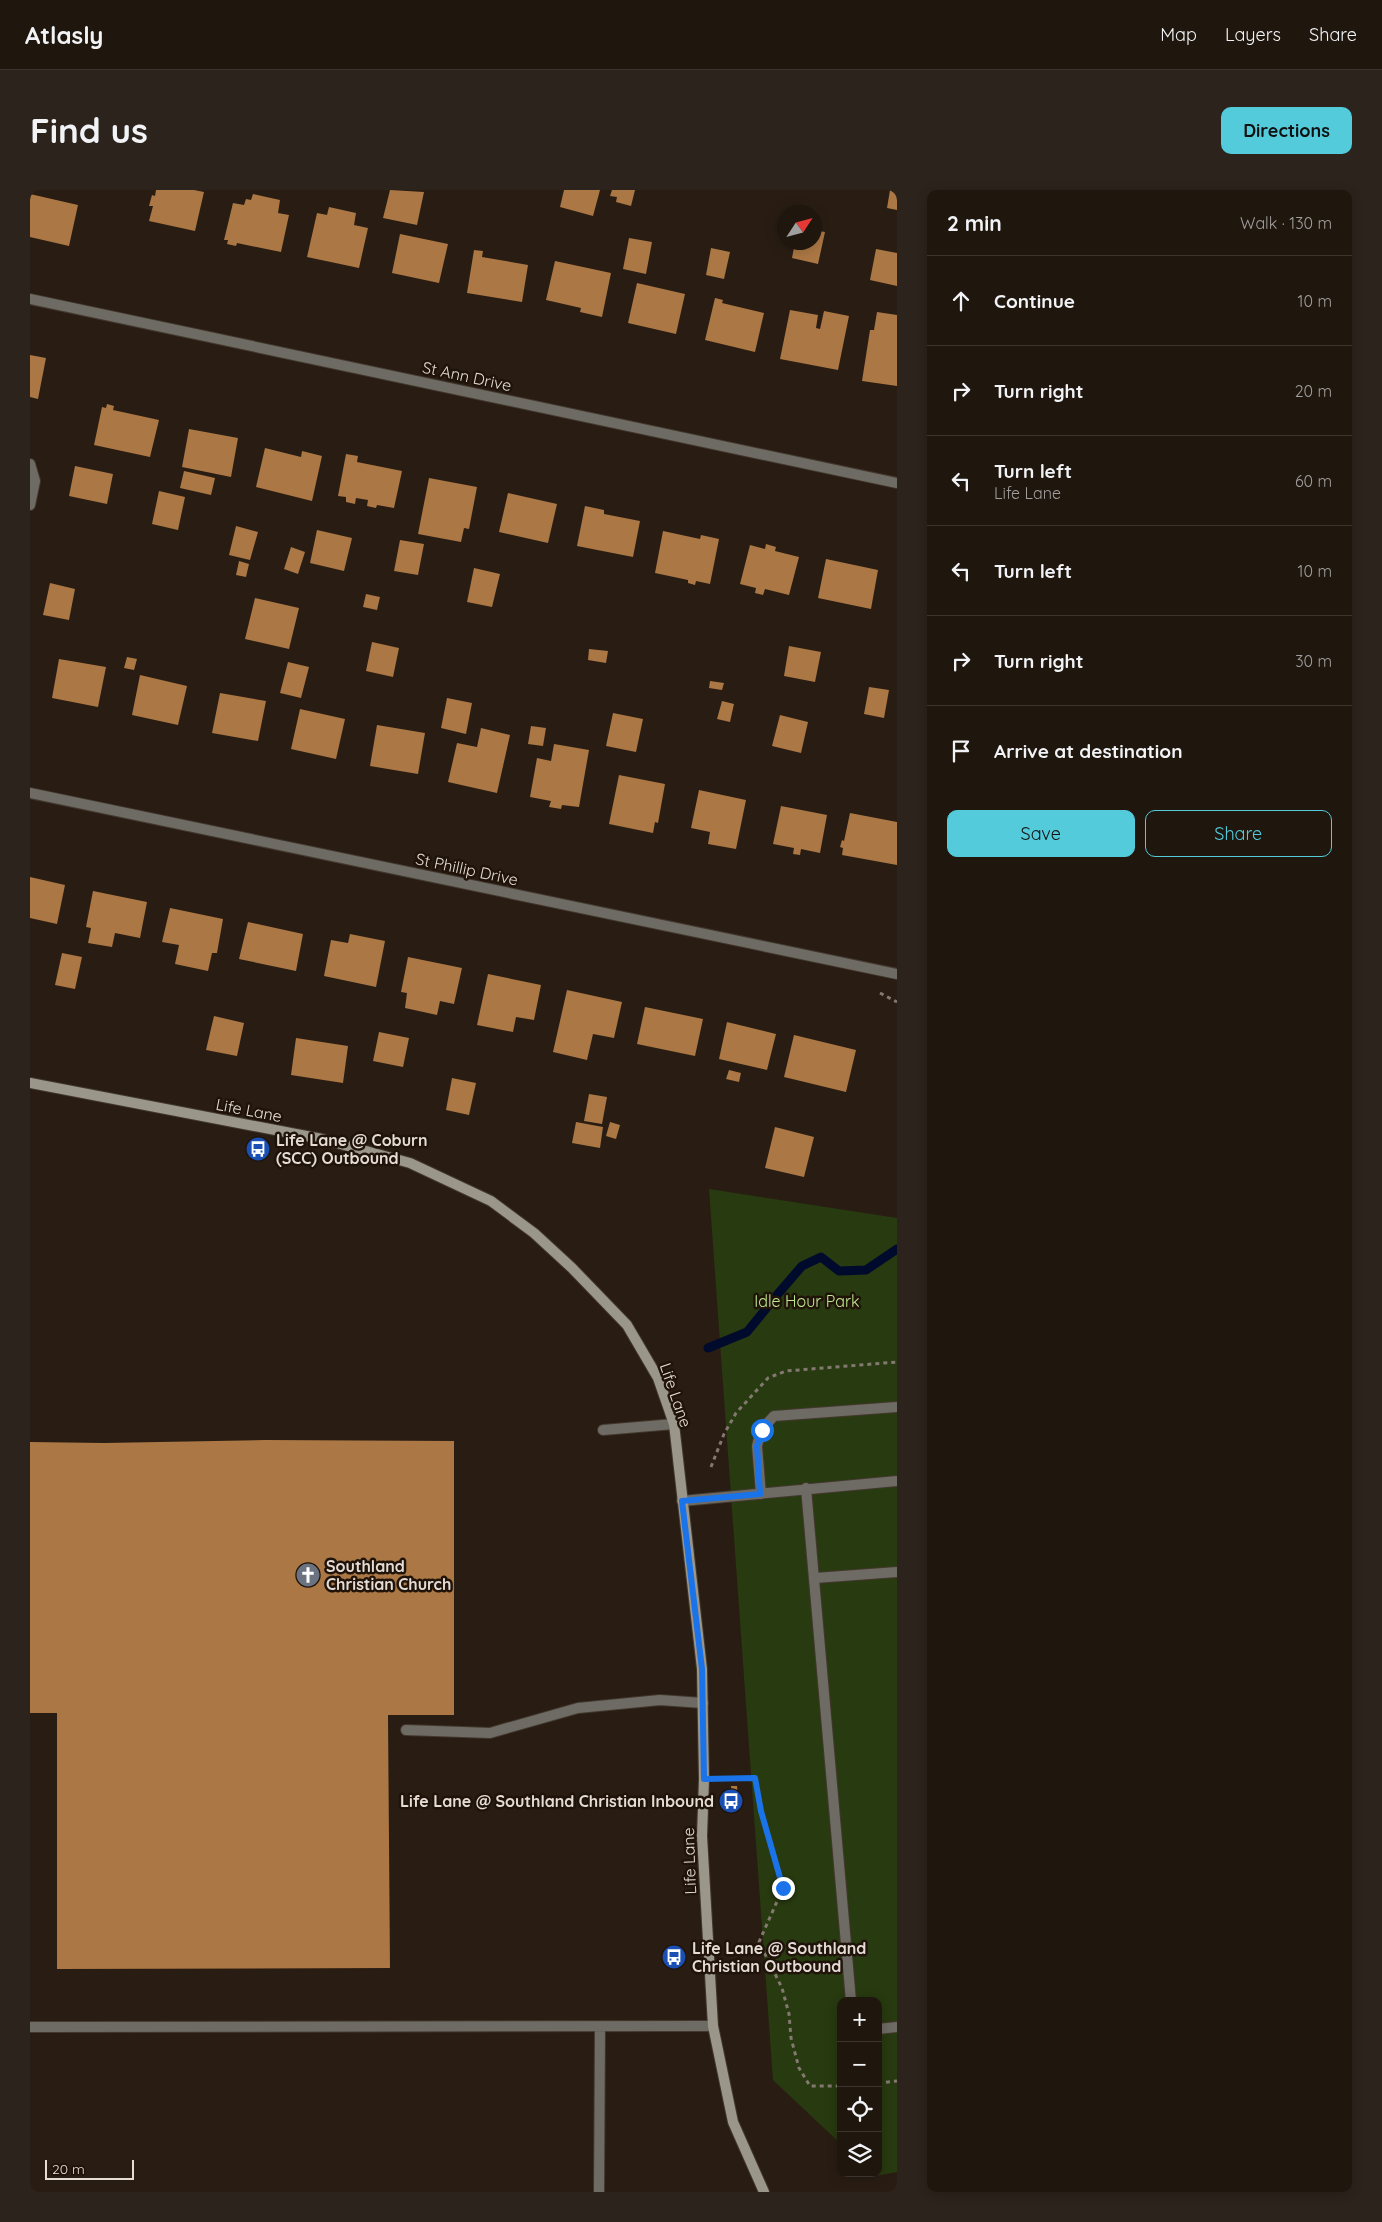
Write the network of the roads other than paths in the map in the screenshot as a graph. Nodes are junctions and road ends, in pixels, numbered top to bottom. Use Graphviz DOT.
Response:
graph roads {
  1 [pos="30,299"];
  2 [pos="30,464"];
  3 [pos="897,483"];
  4 [pos="30,505"];
  5 [pos="30,793"];
  6 [pos="897,974"];
  7 [pos="30,1083"];
  8 [pos="897,1407"];
  9 [pos="674,1424"];
  10 [pos="603,1430"];
  11 [pos="897,1480"];
  12 [pos="806,1488"];
  13 [pos="760,1494"];
  14 [pos="682,1501"];
  15 [pos="897,1572"];
  16 [pos="815,1578"];
  17 [pos="703,1703"];
  18 [pos="406,1730"];
  19 [pos="851,1997"];
  20 [pos="713,2026"];
  21 [pos="30,2027"];
  22 [pos="600,2027"];
  23 [pos="897,2028"];
  24 [pos="882,2029"];
  25 [pos="599,2192"];
  26 [pos="764,2192"];
  1 -- 3 [label="street, St Ann Drive"];
  2 -- 4 [label="street"];
  5 -- 6 [label="street, St Phillip Drive"];
  7 -- 9 [label="street, Life Lane"];
  8 -- 13 [label="street"];
  9 -- 10 [label="street"];
  9 -- 14 [label="street, Life Lane"];
  11 -- 12 [label="street"];
  12 -- 13 [label="street"];
  12 -- 16 [label="street"];
  13 -- 14 [label="street"];
  14 -- 17 [label="street, Life Lane"];
  15 -- 16 [label="street"];
  16 -- 19 [label="street"];
  17 -- 18 [label="street"];
  17 -- 20 [label="street, Life Lane"];
  20 -- 22 [label="street"];
  20 -- 26 [label="street, Life Lane"];
  21 -- 22 [label="street"];
  22 -- 25 [label="street"];
  23 -- 24 [label="street"];
}
